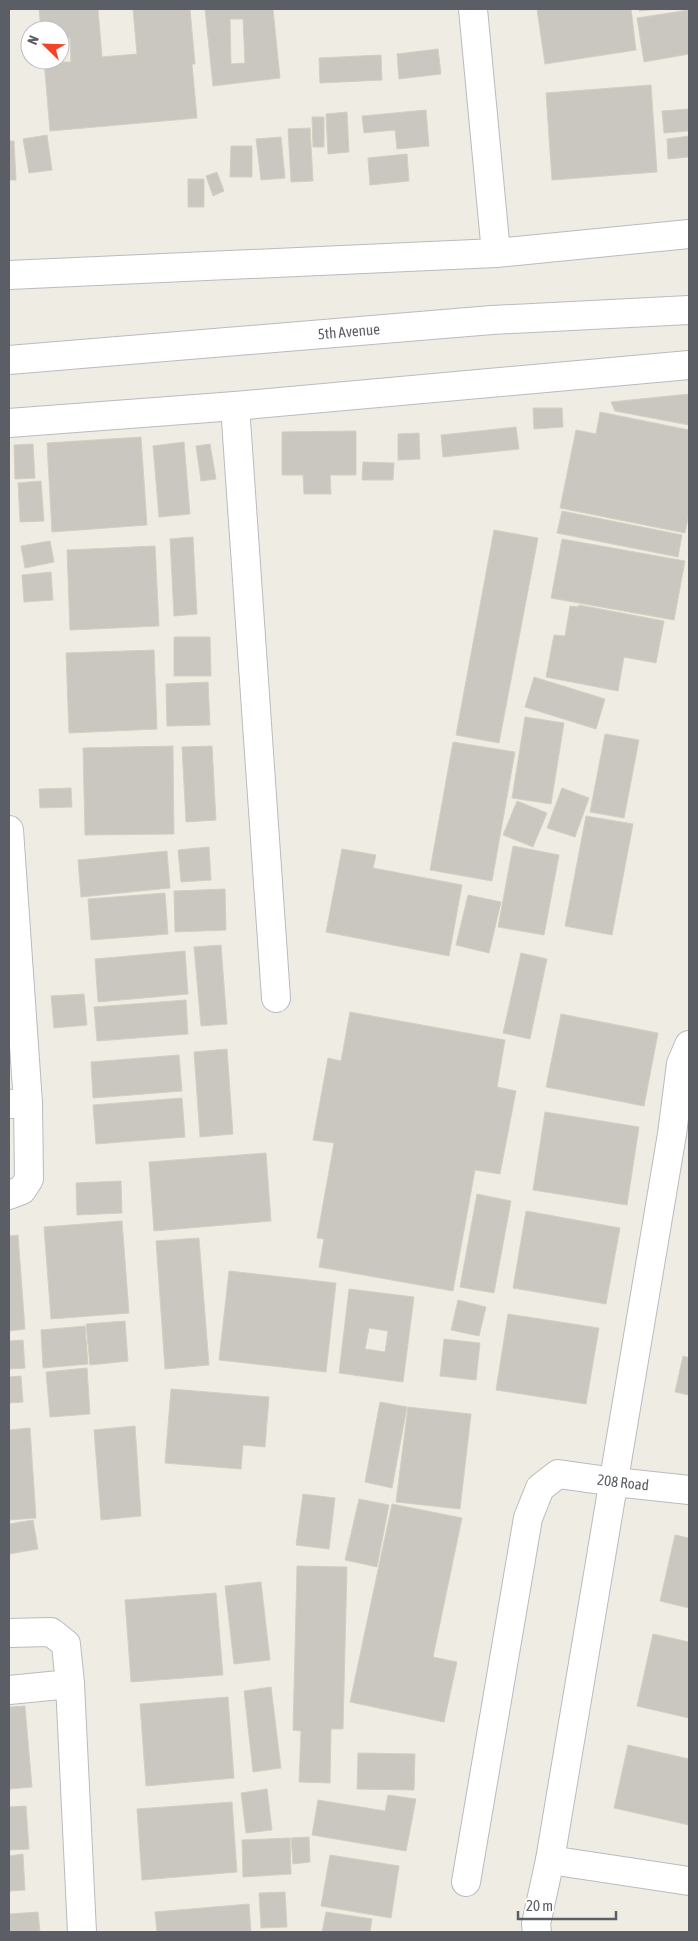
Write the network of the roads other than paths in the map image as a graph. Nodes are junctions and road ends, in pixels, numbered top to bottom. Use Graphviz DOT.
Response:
graph roads {
  1 [pos="473,9"];
  2 [pos="689,234"];
  3 [pos="496,252"];
  4 [pos="9,276"];
  5 [pos="689,310"];
  6 [pos="9,360"];
  7 [pos="689,365"];
  8 [pos="235,406"];
  9 [pos="9,422"];
  10 [pos="9,830"];
  11 [pos="276,998"];
  12 [pos="689,1045"];
  13 [pos="18,1104"];
  14 [pos="681,1127"];
  15 [pos="9,1195"];
  16 [pos="614,1482"];
  17 [pos="689,1490"];
  18 [pos="9,1633"];
  19 [pos="70,1684"];
  20 [pos="9,1690"];
  21 [pos="550,1860"];
  22 [pos="466,1882"];
  23 [pos="689,1882"];
  24 [pos="82,1932"];
  25 [pos="537,1932"];
  1 -- 3 [label="street"];
  2 -- 3 [label="street"];
  3 -- 4 [label="street"];
  5 -- 6 [label="street, 5th Avenue"];
  7 -- 8 [label="street"];
  8 -- 9 [label="street"];
  8 -- 11 [label="street"];
  10 -- 13 [label="street"];
  12 -- 14 [label="street"];
  13 -- 15 [label="street"];
  14 -- 16 [label="street"];
  16 -- 17 [label="street, 208 Road"];
  16 -- 21 [label="street"];
  16 -- 22 [label="street, 208 Road"];
  18 -- 19 [label="street"];
  19 -- 20 [label="street"];
  19 -- 24 [label="street"];
  21 -- 23 [label="street"];
  21 -- 25 [label="street"];
}
